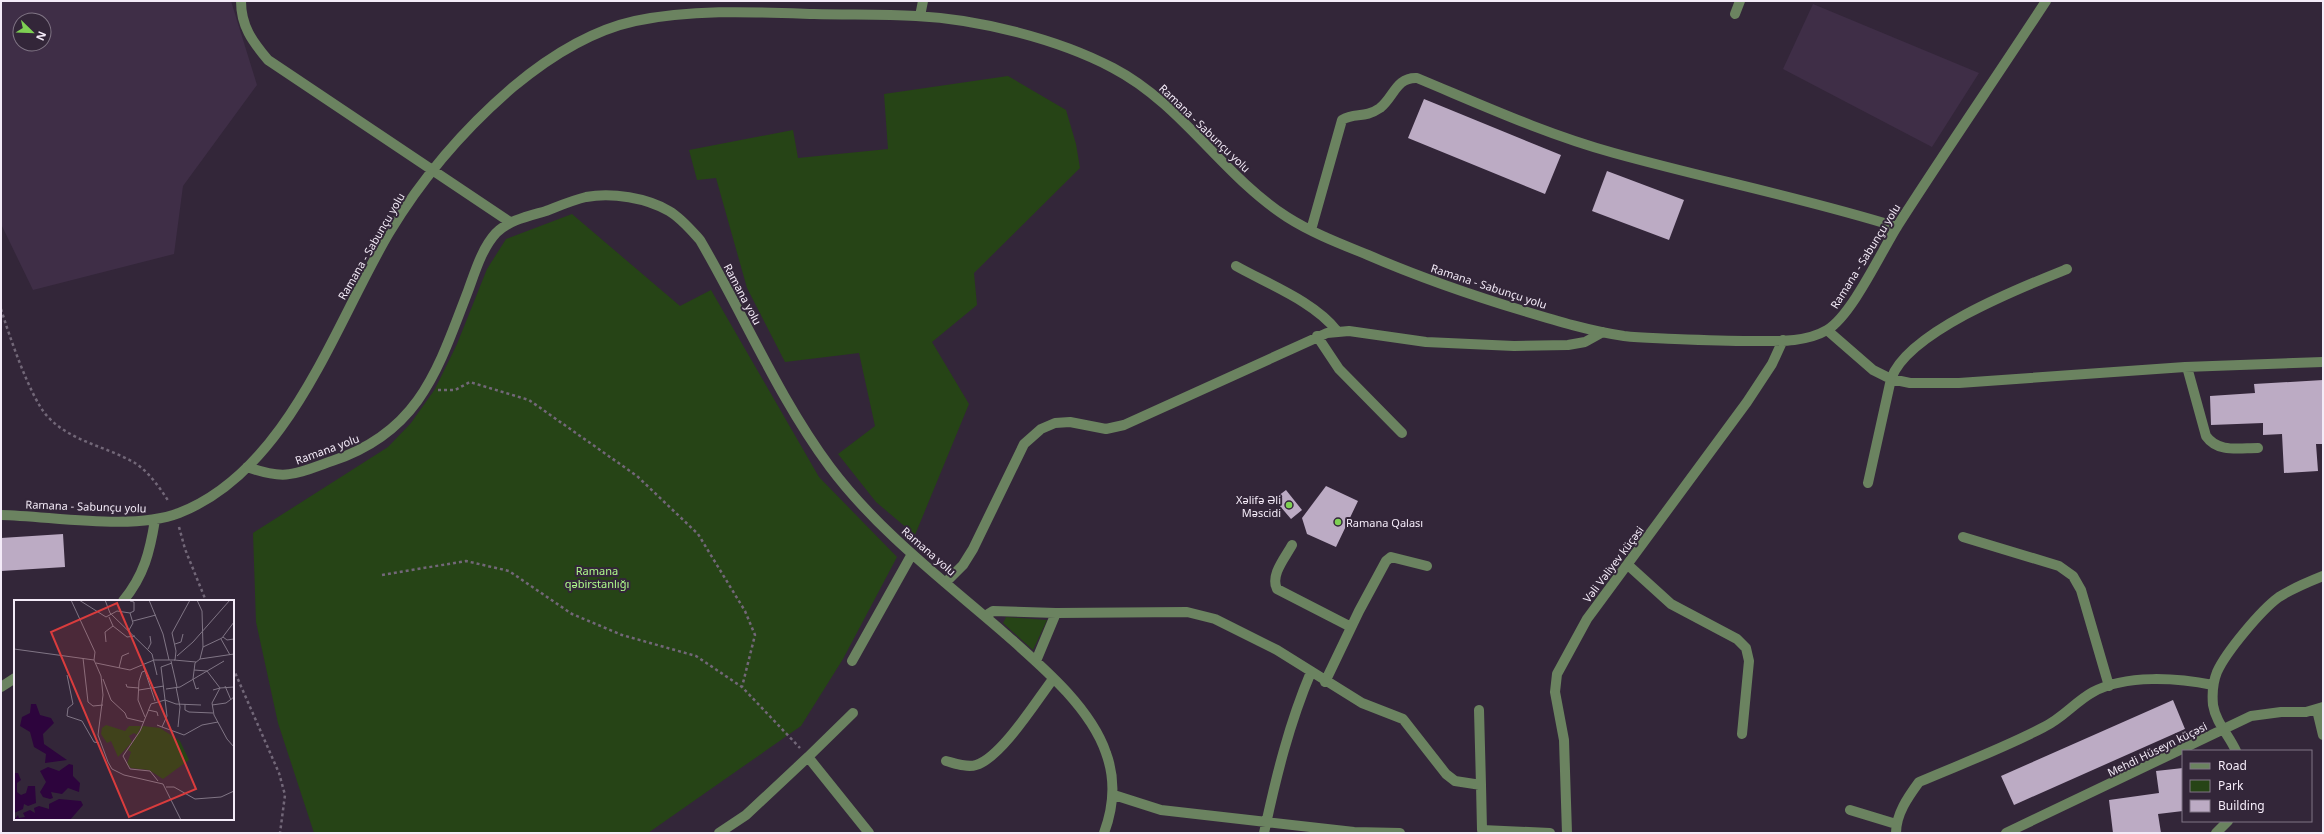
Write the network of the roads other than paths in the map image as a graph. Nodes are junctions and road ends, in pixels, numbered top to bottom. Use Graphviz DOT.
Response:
graph roads {
  1 [pos="241,1"];
  2 [pos="923,1"];
  3 [pos="1740,1"];
  4 [pos="2046,1"];
  5 [pos="1734,14"];
  6 [pos="920,16"];
  7 [pos="431,170"];
  8 [pos="510,222"];
  9 [pos="1897,227"];
  10 [pos="1311,230"];
  11 [pos="1236,266"];
  12 [pos="2067,268"];
  13 [pos="1827,330"];
  14 [pos="1337,331"];
  15 [pos="1603,332"];
  16 [pos="1317,336"];
  17 [pos="1783,340"];
  18 [pos="2323,362"];
  19 [pos="2187,367"];
  20 [pos="1891,379"];
  21 [pos="1402,433"];
  22 [pos="2258,448"];
  23 [pos="247,467"];
  24 [pos="1868,483"];
  25 [pos="1,515"];
  26 [pos="155,520"];
  27 [pos="1963,537"];
  28 [pos="1292,545"];
  29 [pos="912,554"];
  30 [pos="1628,565"];
  31 [pos="1427,566"];
  32 [pos="2323,576"];
  33 [pos="946,582"];
  34 [pos="125,600"];
  35 [pos="1056,613"];
  36 [pos="985,616"];
  37 [pos="1351,627"];
  38 [pos="852,661"];
  39 [pos="1036,661"];
  40 [pos="1311,672"];
  41 [pos="14,679"];
  42 [pos="1053,679"];
  43 [pos="1325,682"];
  44 [pos="2213,685"];
  45 [pos="2109,686"];
  46 [pos="1,687"];
  47 [pos="2320,708"];
  48 [pos="1479,710"];
  49 [pos="853,713"];
  50 [pos="2222,730"];
  51 [pos="1742,734"];
  52 [pos="2323,735"];
  53 [pos="2182,750"];
  54 [pos="2183,750"];
  55 [pos="2235,750"];
  56 [pos="808,757"];
  57 [pos="946,761"];
  58 [pos="1481,785"];
  59 [pos="1114,796"];
  60 [pos="1850,810"];
  61 [pos="1266,821"];
  62 [pos="2227,822"];
  63 [pos="1896,829"];
  64 [pos="1480,831"];
  65 [pos="719,833"];
  66 [pos="869,833"];
  67 [pos="1104,833"];
  68 [pos="1264,833"];
  69 [pos="1400,833"];
  70 [pos="1550,833"];
  71 [pos="1567,833"];
  72 [pos="2006,833"];
  73 [pos="2216,833"];
  1 -- 7 [label="street"];
  2 -- 6 [label="street"];
  3 -- 5 [label="street"];
  4 -- 9 [label="street, Ramana - Sabunçu yolu"];
  6 -- 7 [label="street, Ramana - Sabunçu yolu"];
  6 -- 10 [label="street, Ramana - Sabunçu yolu"];
  7 -- 8 [label="street"];
  7 -- 23 [label="street, Ramana - Sabunçu yolu"];
  8 -- 23 [label="street, Ramana yolu"];
  8 -- 29 [label="street, Ramana yolu"];
  9 -- 10 [label="street"];
  9 -- 13 [label="street, Ramana - Sabunçu yolu"];
  10 -- 15 [label="street, Ramana - Sabunçu yolu"];
  11 -- 14 [label="street"];
  12 -- 20 [label="street"];
  13 -- 17 [label="street, Ramana - Sabunçu yolu"];
  13 -- 20 [label="street"];
  14 -- 15 [label="street"];
  14 -- 16 [label="street"];
  15 -- 17 [label="street, Ramana - Sabunçu yolu"];
  16 -- 21 [label="street"];
  16 -- 33 [label="street"];
  17 -- 30 [label="street, Vəli Vəliyev küçəsi"];
  18 -- 19 [label="street"];
  19 -- 20 [label="street"];
  19 -- 22 [label="street"];
  20 -- 24 [label="street"];
  23 -- 26 [label="street, Ramana - Sabunçu yolu"];
  25 -- 26 [label="street, Ramana - Sabunçu yolu"];
  26 -- 34 [label="street"];
  27 -- 45 [label="street"];
  28 -- 37 [label="street"];
  29 -- 33 [label="street, Ramana yolu"];
  29 -- 38 [label="street"];
  30 -- 51 [label="street"];
  30 -- 71 [label="street, Vəli Vəliyev küçəsi"];
  31 -- 37 [label="street"];
  32 -- 44 [label="street"];
  33 -- 36 [label="street, Ramana yolu"];
  35 -- 36 [label="street"];
  35 -- 39 [label="street"];
  35 -- 40 [label="street"];
  36 -- 39 [label="street, Ramana yolu"];
  37 -- 43 [label="street"];
  39 -- 42 [label="street, Ramana yolu"];
  40 -- 43 [label="street"];
  40 -- 61 [label="street"];
  41 -- 46 [label="street"];
  42 -- 57 [label="street"];
  42 -- 59 [label="street, Ramana yolu"];
  43 -- 58 [label="street"];
  44 -- 45 [label="street"];
  44 -- 50 [label="street"];
  45 -- 63 [label="street"];
  47 -- 50 [label="street, Mehdi Hüseyn küçəsi"];
  47 -- 52 [label="street"];
  48 -- 58 [label="street"];
  49 -- 56 [label="street"];
  50 -- 54 [label="street, Mehdi Hüseyn küçəsi"];
  50 -- 55 [label="street"];
  53 -- 72 [label="street, Mehdi Hüseyn küçəsi"];
  56 -- 65 [label="street"];
  56 -- 66 [label="street"];
  58 -- 64 [label="street"];
  59 -- 61 [label="street"];
  59 -- 67 [label="street, Ramana yolu"];
  60 -- 63 [label="street"];
  61 -- 68 [label="street"];
  61 -- 69 [label="street"];
  62 -- 73 [label="street"];
  64 -- 70 [label="street"];
}
